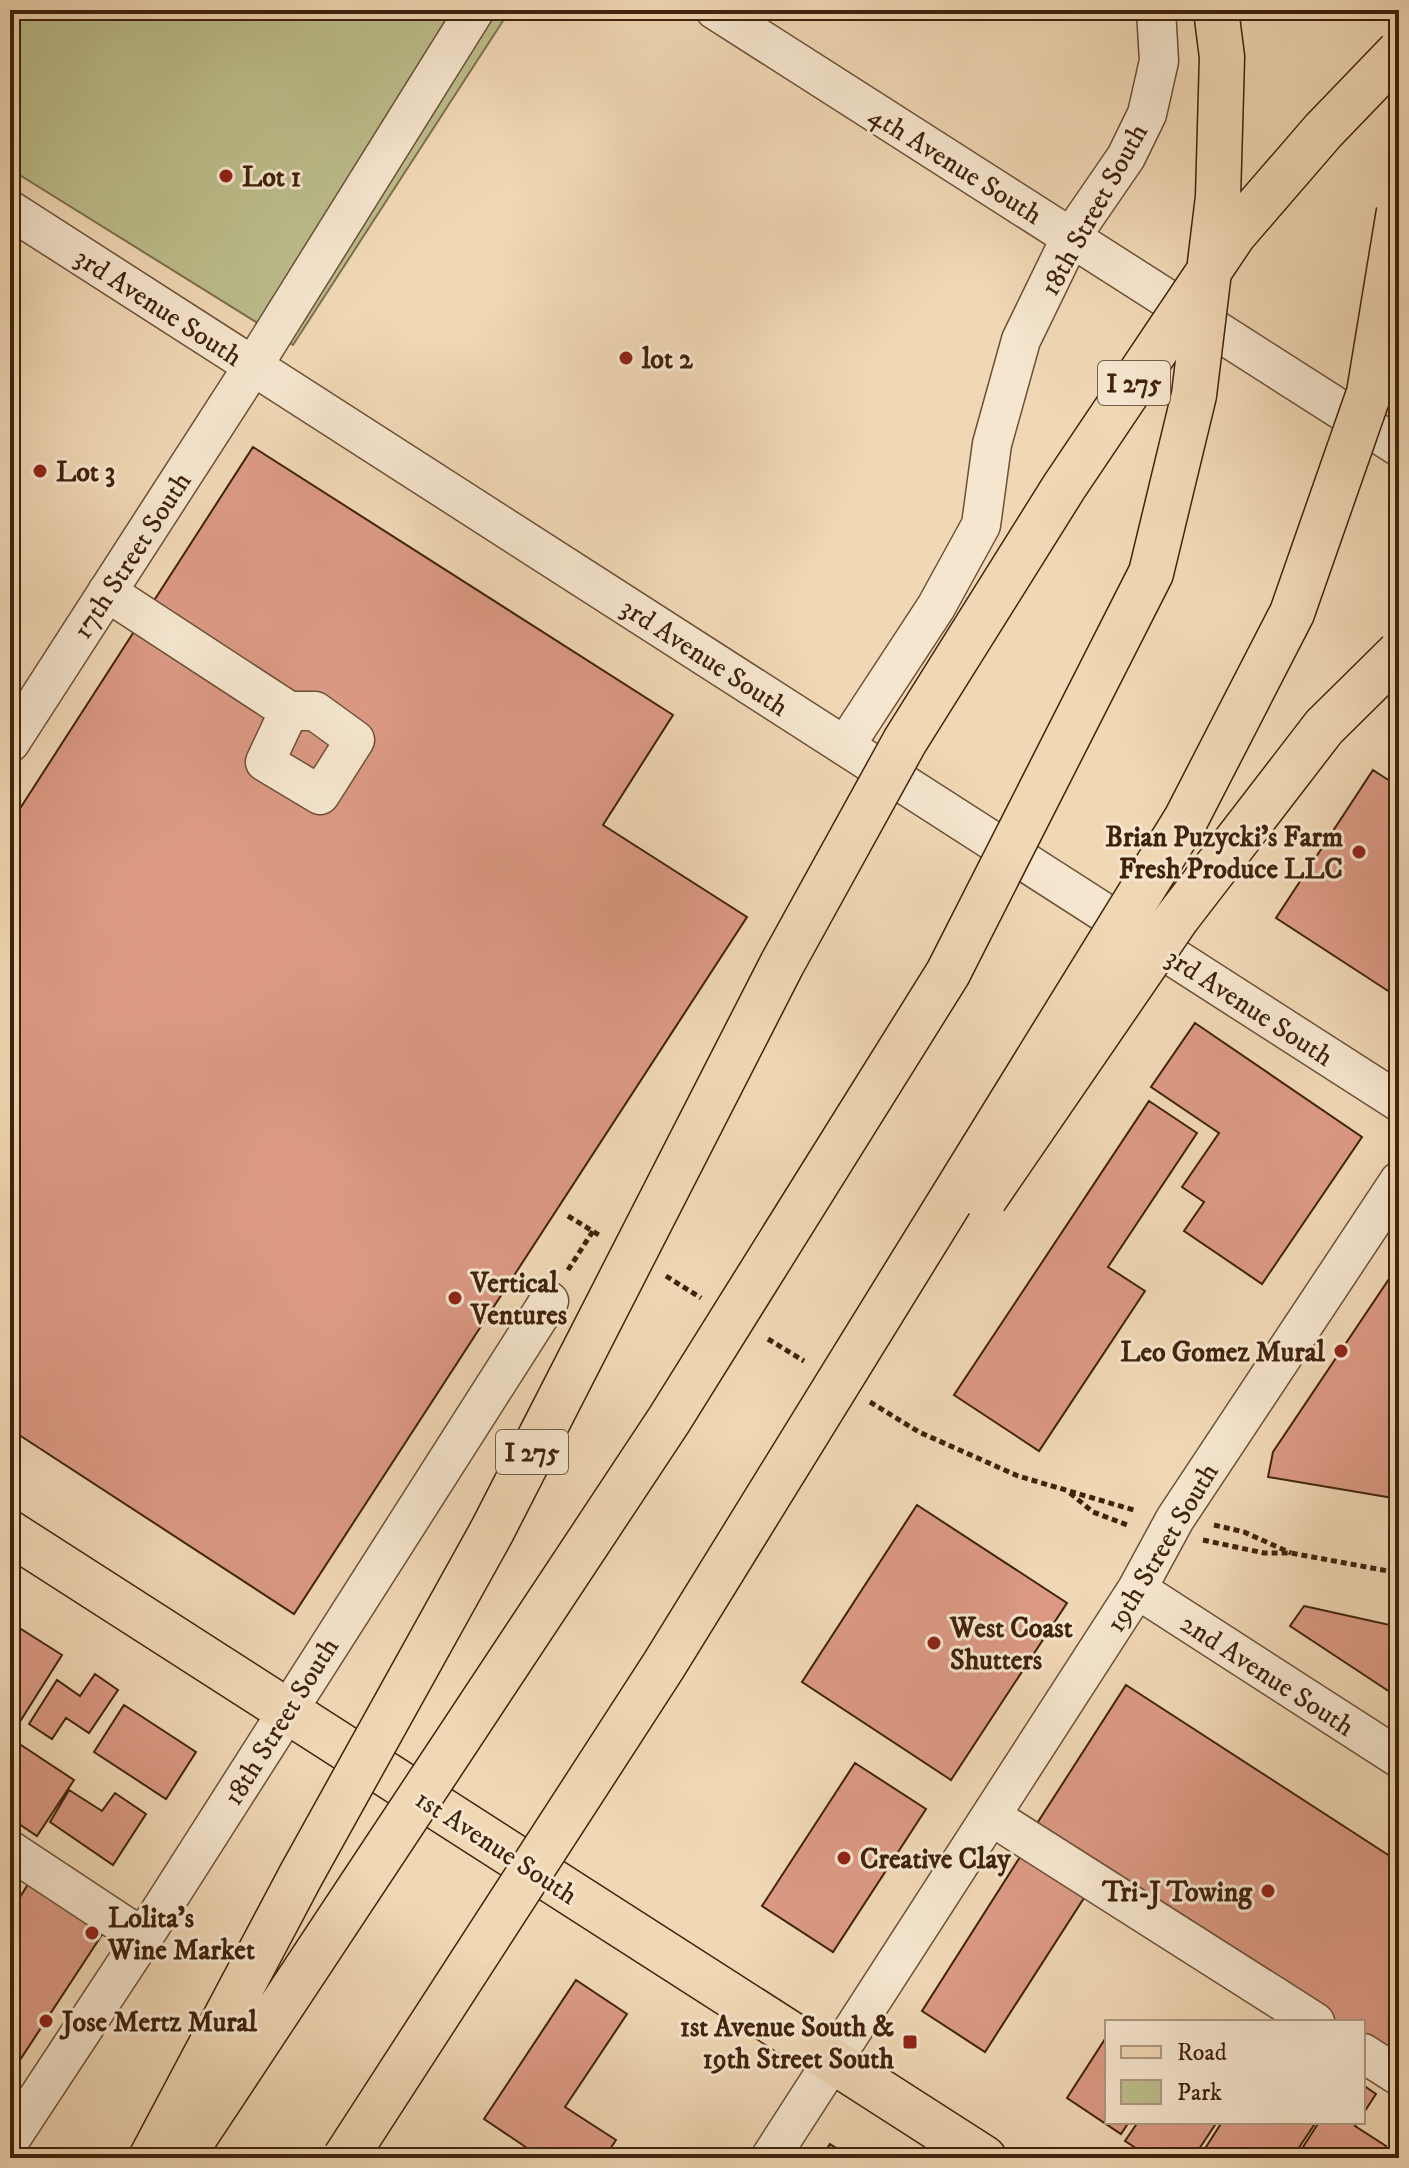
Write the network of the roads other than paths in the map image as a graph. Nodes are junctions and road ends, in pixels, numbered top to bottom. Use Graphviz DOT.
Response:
graph roads {
  1 [pos="475,10"];
  2 [pos="715,10"];
  3 [pos="1156,10"];
  4 [pos="1216,10"];
  5 [pos="1399,52"];
  6 [pos="10,210"];
  7 [pos="1399,211"];
  8 [pos="1071,237"];
  9 [pos="253,366"];
  10 [pos="1399,447"];
  11 [pos="107,592"];
  12 [pos="1399,653"];
  13 [pos="289,711"];
  14 [pos="10,743"];
  15 [pos="845,746"];
  16 [pos="1399,1102"];
  17 [pos="1399,1181"];
  18 [pos="549,1301"];
  19 [pos="10,1533"];
  20 [pos="1137,1589"];
  21 [pos="664,1665"];
  22 [pos="286,1710"];
  23 [pos="1399,1758"];
  24 [pos="991,1816"];
  25 [pos="10,1850"];
  26 [pos="143,1938"];
  27 [pos="1312,2020"];
  28 [pos="1365,2054"];
  29 [pos="833,2061"];
  30 [pos="1399,2076"];
  31 [pos="10,2140"];
  32 [pos="151,2158"];
  33 [pos="181,2158"];
  34 [pos="345,2158"];
  35 [pos="770,2158"];
  36 [pos="984,2158"];
  1 -- 9 [label="street, 17th Street South"];
  2 -- 8 [label="street, 4th Avenue South"];
  3 -- 8 [label="street, 18th Street South"];
  4 -- 33 [label="main road, bridge"];
  5 -- 32 [label="main road, I 275, bridge"];
  6 -- 9 [label="street, 3rd Avenue South"];
  7 -- 21 [label="main road, bridge"];
  8 -- 10 [label="street, 4th Avenue South"];
  8 -- 15 [label="street, 18th Street South"];
  9 -- 11 [label="street, 17th Street South"];
  9 -- 15 [label="street, 3rd Avenue South"];
  11 -- 13 [label="street"];
  11 -- 14 [label="street, 17th Street South"];
  12 -- 21 [label="main road, bridge"];
  15 -- 16 [label="street, 3rd Avenue South"];
  17 -- 20 [label="street, 19th Street South"];
  18 -- 22 [label="street, 18th Street South"];
  19 -- 22 [label="main road, 1st Avenue South"];
  20 -- 23 [label="street, 2nd Avenue South"];
  20 -- 24 [label="street, 19th Street South"];
  21 -- 34 [label="main road, bridge"];
  22 -- 26 [label="street, 18th Street South"];
  22 -- 29 [label="main road, 1st Avenue South"];
  24 -- 27 [label="street"];
  24 -- 29 [label="street, 19th Street South"];
  25 -- 26 [label="street"];
  26 -- 31 [label="street, 18th Street South"];
  28 -- 30 [label="street"];
  29 -- 35 [label="street, 19th Street South"];
  29 -- 36 [label="main road, 1st Avenue South"];
}
